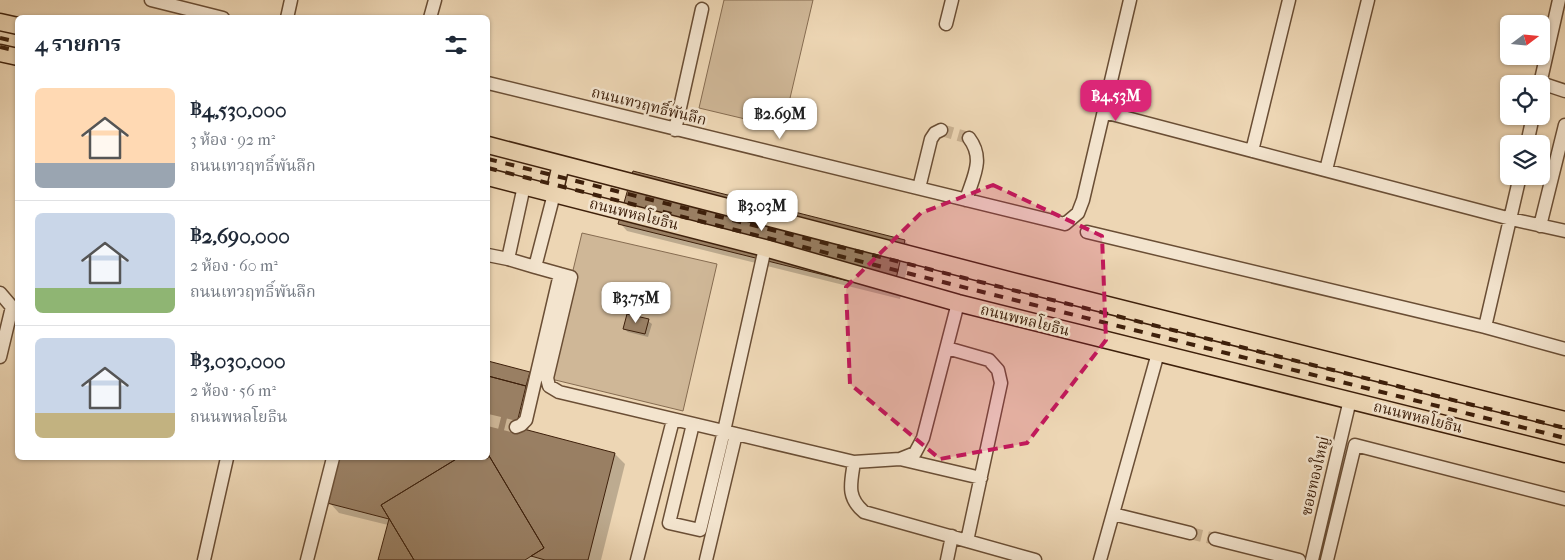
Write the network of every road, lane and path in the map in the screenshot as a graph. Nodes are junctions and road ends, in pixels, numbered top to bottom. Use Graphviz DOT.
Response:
graph roads {
  1 [pos="151,0"];
  2 [pos="291,0"];
  3 [pos="435,0"];
  4 [pos="952,0"];
  5 [pos="1130,0"];
  6 [pos="1290,0"];
  7 [pos="1368,0"];
  8 [pos="1559,0"];
  9 [pos="702,9"];
  10 [pos="211,15"];
  11 [pos="288,15"];
  12 [pos="431,15"];
  13 [pos="0,22"];
  14 [pos="946,24"];
  15 [pos="15,25"];
  16 [pos="0,53"];
  17 [pos="15,56"];
  18 [pos="1542,75"];
  19 [pos="490,84"];
  20 [pos="1104,112"];
  21 [pos="1565,126"];
  22 [pos="675,130"];
  23 [pos="941,130"];
  24 [pos="969,138"];
  25 [pos="490,146"];
  26 [pos="1252,151"];
  27 [pos="561,164"];
  28 [pos="1326,170"];
  29 [pos="490,178"];
  30 [pos="1518,185"];
  31 [pos="524,186"];
  32 [pos="919,188"];
  33 [pos="554,194"];
  34 [pos="966,200"];
  35 [pos="1511,219"];
  36 [pos="1540,226"];
  37 [pos="1565,231"];
  38 [pos="1087,232"];
  39 [pos="766,248"];
  40 [pos="490,256"];
  41 [pos="508,260"];
  42 [pos="535,267"];
  43 [pos="560,274"];
  44 [pos="0,293"];
  45 [pos="958,303"];
  46 [pos="1485,327"];
  47 [pos="947,348"];
  48 [pos="1565,349"];
  49 [pos="1158,353"];
  50 [pos="0,357"];
  51 [pos="1350,400"];
  52 [pos="673,420"];
  53 [pos="1565,420"];
  54 [pos="693,424"];
  55 [pos="516,427"];
  56 [pos="730,432"];
  57 [pos="1565,454"];
  58 [pos="900,459"];
  59 [pos="227,460"];
  60 [pos="332,460"];
  61 [pos="854,462"];
  62 [pos="980,478"];
  63 [pos="1565,499"];
  64 [pos="1113,514"];
  65 [pos="1190,533"];
  66 [pos="952,536"];
  67 [pos="1215,539"];
  68 [pos="967,541"];
  69 [pos="706,558"];
  70 [pos="204,560"];
  71 [pos="307,560"];
  72 [pos="638,560"];
  73 [pos="947,560"];
  74 [pos="1035,560"];
  75 [pos="1100,560"];
  76 [pos="1299,560"];
  77 [pos="1312,560"];
  78 [pos="1327,560"];
  1 -- 10 [label="street"];
  2 -- 11 [label="street"];
  3 -- 12 [label="street"];
  4 -- 14 [label="street"];
  5 -- 20 [label="street"];
  6 -- 26 [label="street"];
  7 -- 28 [label="street"];
  8 -- 18 [label="street"];
  9 -- 22 [label="street"];
  13 -- 15 [label="main road"];
  16 -- 17 [label="main road"];
  19 -- 22 [label="street, ถนนเทวฤทธิ์พันลึก"];
  20 -- 26 [label="street"];
  20 -- 34 [label="street, ถนนเทวฤทธิ์พันลึก"];
  21 -- 36 [label="street"];
  22 -- 32 [label="street, ถนนเทวฤทธิ์พันลึก"];
  23 -- 32 [label="street"];
  24 -- 34 [label="street"];
  25 -- 27 [label="main road, ถนนพหลโยธิน"];
  26 -- 28 [label="street"];
  27 -- 33 [label="main road"];
  27 -- 53 [label="main road, ถนนพหลโยธิน"];
  28 -- 35 [label="street"];
  29 -- 31 [label="main road, ถนนพหลโยธิน"];
  30 -- 35 [label="street"];
  31 -- 33 [label="main road, ถนนพหลโยธิน"];
  31 -- 41 [label="street"];
  32 -- 34 [label="street, ถนนเทวฤทธิ์พันลึก"];
  33 -- 39 [label="main road, ถนนพหลโยธิน"];
  33 -- 42 [label="street"];
  35 -- 36 [label="street"];
  35 -- 46 [label="street"];
  36 -- 37 [label="street"];
  38 -- 46 [label="street"];
  39 -- 45 [label="main road, ถนนพหลโยธิน"];
  39 -- 56 [label="street"];
  40 -- 41 [label="street"];
  41 -- 42 [label="street"];
  42 -- 43 [label="street"];
  43 -- 52 [label="street"];
  43 -- 55 [label="street"];
  44 -- 50 [label="street"];
  45 -- 47 [label="street"];
  45 -- 49 [label="main road, ถนนพหลโยธิน"];
  46 -- 48 [label="street"];
  47 -- 58 [label="street"];
  47 -- 62 [label="street"];
  49 -- 51 [label="main road, ถนนพหลโยธิน"];
  49 -- 64 [label="street"];
  51 -- 57 [label="main road, ถนนพหลโยธิน"];
  51 -- 77 [label="street, ซอยทองใหญ่"];
  52 -- 54 [label="street"];
  52 -- 72 [label="street"];
  54 -- 56 [label="street"];
  54 -- 56 [label="street"];
  56 -- 61 [label="street"];
  56 -- 69 [label="street"];
  58 -- 61 [label="street"];
  58 -- 62 [label="street"];
  59 -- 70 [label="street"];
  60 -- 71 [label="street"];
  61 -- 66 [label="street"];
  62 -- 68 [label="street"];
  63 -- 78 [label="street"];
  64 -- 65 [label="street"];
  64 -- 75 [label="street"];
  66 -- 68 [label="street"];
  66 -- 73 [label="street"];
  67 -- 76 [label="street"];
  68 -- 74 [label="street"];
}
